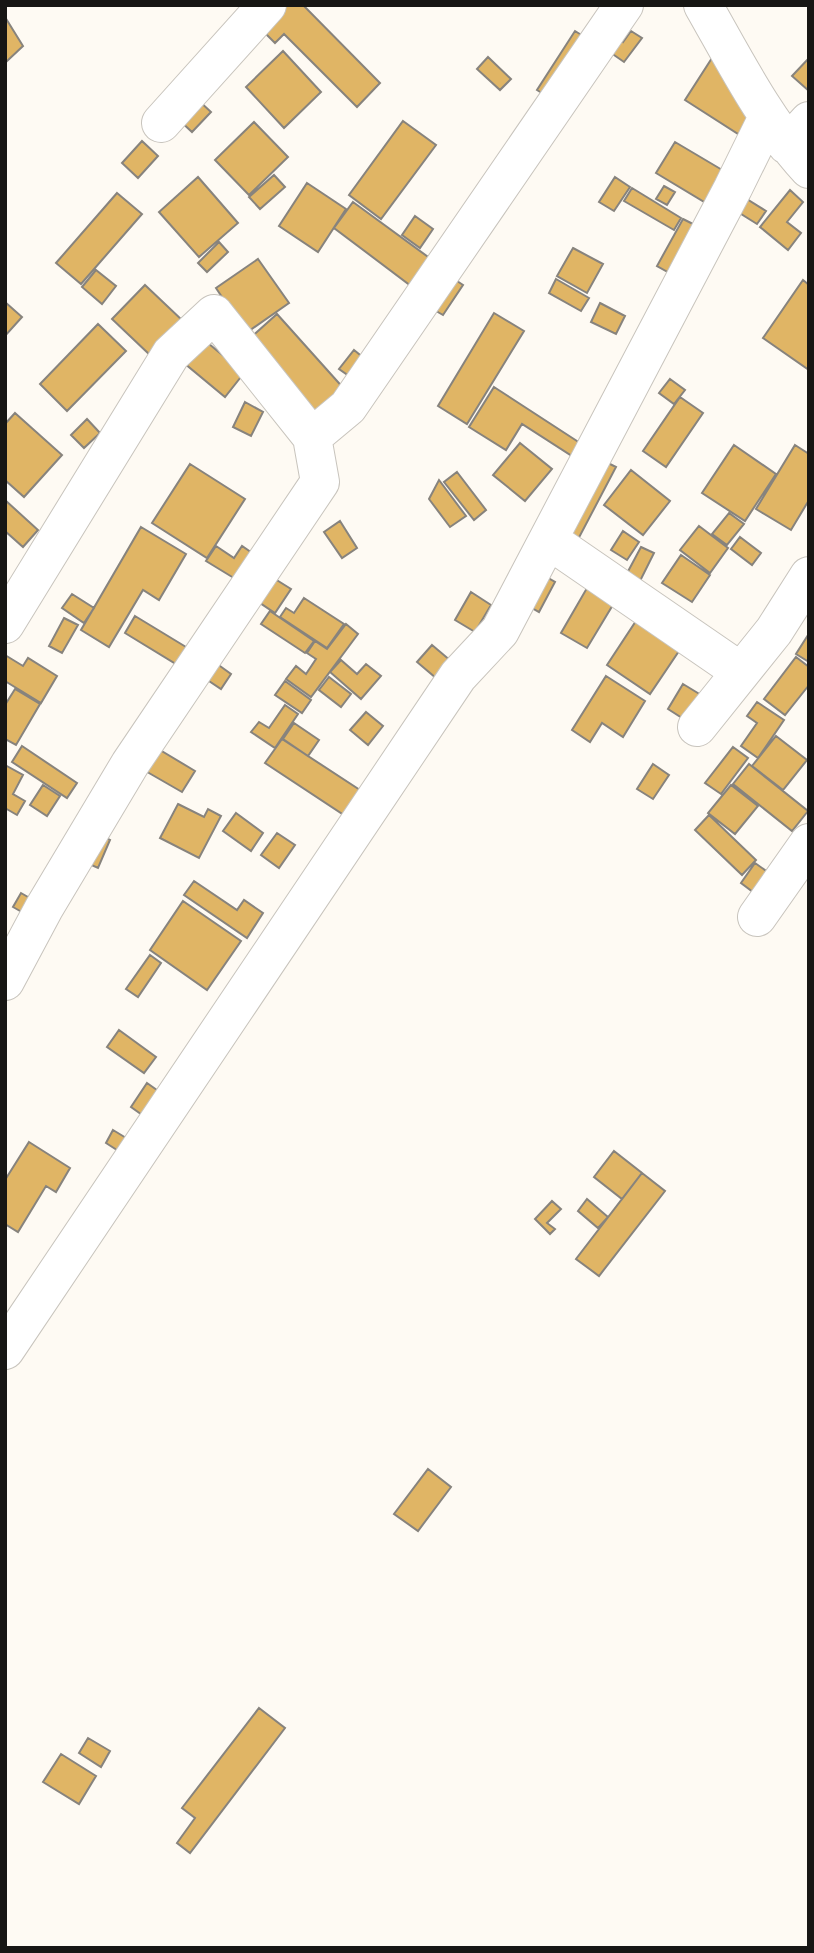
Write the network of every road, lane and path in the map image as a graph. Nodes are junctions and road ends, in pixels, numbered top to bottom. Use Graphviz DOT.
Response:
graph roads {
  1 [pos="267,5"];
  2 [pos="624,5"];
  3 [pos="703,5"];
  4 [pos="161,123"];
  5 [pos="793,138"];
  6 [pos="313,437"];
  7 [pos="549,540"];
  8 [pos="809,576"];
  9 [pos="5,624"];
  10 [pos="741,672"];
  11 [pos="697,727"];
  12 [pos="809,843"];
  13 [pos="757,917"];
  14 [pos="5,981"];
  15 [pos="5,1350"];
  1 -- 4 [label="street"];
  2 -- 6 [label="street"];
  3 -- 5 [label="street"];
  5 -- 7 [label="street"];
  6 -- 9 [label="street"];
  6 -- 14 [label="street"];
  7 -- 10 [label="street"];
  7 -- 15 [label="street"];
  8 -- 10 [label="street"];
  10 -- 11 [label="street"];
  12 -- 13 [label="street"];
}
